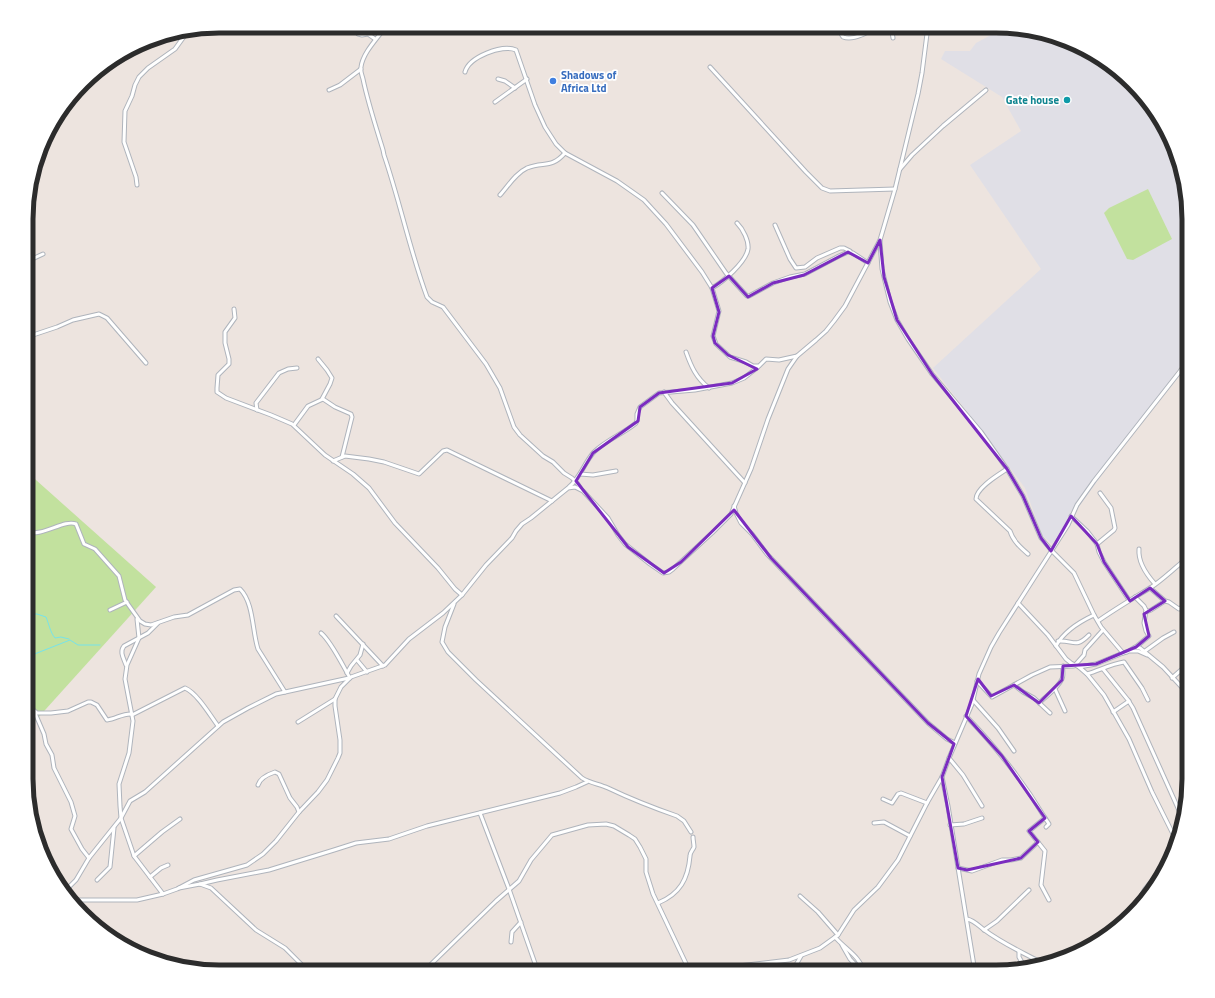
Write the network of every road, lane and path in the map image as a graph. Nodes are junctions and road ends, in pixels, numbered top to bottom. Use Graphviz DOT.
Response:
graph roads {
  1 [pos="358,33"];
  2 [pos="381,33"];
  3 [pos="840,33"];
  4 [pos="864,33"];
  5 [pos="892,33"];
  6 [pos="927,33"];
  7 [pos="184,37"];
  8 [pos="893,38"];
  9 [pos="375,39"];
  10 [pos="710,67"];
  11 [pos="361,69"];
  12 [pos="465,72"];
  13 [pos="498,78"];
  14 [pos="527,79"];
  15 [pos="515,88"];
  16 [pos="329,90"];
  17 [pos="986,90"];
  18 [pos="495,102"];
  19 [pos="565,153"];
  20 [pos="899,171"];
  21 [pos="137,185"];
  22 [pos="895,188"];
  23 [pos="662,193"];
  24 [pos="500,195"];
  25 [pos="737,223"];
  26 [pos="775,225"];
  27 [pos="880,240"];
  28 [pos="850,251"];
  29 [pos="43,254"];
  30 [pos="33,259"];
  31 [pos="868,263"];
  32 [pos="729,276"];
  33 [pos="712,288"];
  34 [pos="234,309"];
  35 [pos="33,335"];
  36 [pos="686,352"];
  37 [pos="797,356"];
  38 [pos="318,359"];
  39 [pos="146,364"];
  40 [pos="759,366"];
  41 [pos="297,368"];
  42 [pos="1181,370"];
  43 [pos="709,388"];
  44 [pos="664,392"];
  45 [pos="322,399"];
  46 [pos="257,410"];
  47 [pos="294,425"];
  48 [pos="342,457"];
  49 [pos="333,461"];
  50 [pos="1007,469"];
  51 [pos="616,471"];
  52 [pos="580,474"];
  53 [pos="576,481"];
  54 [pos="745,483"];
  55 [pos="568,488"];
  56 [pos="581,489"];
  57 [pos="1100,493"];
  58 [pos="552,501"];
  59 [pos="734,506"];
  60 [pos="1071,516"];
  61 [pos="33,533"];
  62 [pos="1097,544"];
  63 [pos="1139,549"];
  64 [pos="1052,551"];
  65 [pos="1028,554"];
  66 [pos="1182,563"];
  67 [pos="1155,584"];
  68 [pos="1150,588"];
  69 [pos="462,595"];
  70 [pos="1135,597"];
  71 [pos="1129,600"];
  72 [pos="1165,601"];
  73 [pos="126,602"];
  74 [pos="454,603"];
  75 [pos="1018,603"];
  76 [pos="1182,607"];
  77 [pos="110,610"];
  78 [pos="1146,612"];
  79 [pos="1094,615"];
  80 [pos="336,616"];
  81 [pos="137,617"];
  82 [pos="1098,621"];
  83 [pos="160,622"];
  84 [pos="1103,630"];
  85 [pos="1174,632"];
  86 [pos="321,634"];
  87 [pos="1089,634"];
  88 [pos="138,638"];
  89 [pos="1059,641"];
  90 [pos="1054,642"];
  91 [pos="363,644"];
  92 [pos="1056,646"];
  93 [pos="1136,647"];
  94 [pos="1130,651"];
  95 [pos="1145,651"];
  96 [pos="1123,653"];
  97 [pos="1149,655"];
  98 [pos="357,660"];
  99 [pos="127,665"];
  100 [pos="1077,665"];
  101 [pos="383,666"];
  102 [pos="1063,666"];
  103 [pos="1103,669"];
  104 [pos="1182,670"];
  105 [pos="367,672"];
  106 [pos="347,673"];
  107 [pos="1087,674"];
  108 [pos="350,678"];
  109 [pos="1172,678"];
  110 [pos="977,681"];
  111 [pos="1014,684"];
  112 [pos="1055,688"];
  113 [pos="1182,688"];
  114 [pos="285,692"];
  115 [pos="335,699"];
  116 [pos="973,700"];
  117 [pos="1148,700"];
  118 [pos="1129,701"];
  119 [pos="1039,703"];
  120 [pos="33,710"];
  121 [pos="1065,711"];
  122 [pos="1113,712"];
  123 [pos="36,713"];
  124 [pos="1050,713"];
  125 [pos="132,715"];
  126 [pos="966,716"];
  127 [pos="298,722"];
  128 [pos="218,726"];
  129 [pos="955,742"];
  130 [pos="1014,751"];
  131 [pos="949,758"];
  132 [pos="942,777"];
  133 [pos="587,782"];
  134 [pos="258,785"];
  135 [pos="883,799"];
  136 [pos="927,803"];
  137 [pos="982,806"];
  138 [pos="1179,810"];
  139 [pos="299,812"];
  140 [pos="480,813"];
  141 [pos="121,818"];
  142 [pos="982,818"];
  143 [pos="1045,818"];
  144 [pos="180,819"];
  145 [pos="874,823"];
  146 [pos="950,825"];
  147 [pos="114,827"];
  148 [pos="1046,827"];
  149 [pos="691,832"];
  150 [pos="1173,835"];
  151 [pos="910,836"];
  152 [pos="693,837"];
  153 [pos="1038,842"];
  154 [pos="134,856"];
  155 [pos="89,858"];
  156 [pos="168,865"];
  157 [pos="958,868"];
  158 [pos="1156,874"];
  159 [pos="150,877"];
  160 [pos="97,880"];
  161 [pos="200,884"];
  162 [pos="68,888"];
  163 [pos="177,889"];
  164 [pos="509,889"];
  165 [pos="1029,890"];
  166 [pos="1145,890"];
  167 [pos="163,894"];
  168 [pos="800,896"];
  169 [pos="78,900"];
  170 [pos="1050,900"];
  171 [pos="658,903"];
  172 [pos="967,919"];
  173 [pos="521,922"];
  174 [pos="984,930"];
  175 [pos="837,936"];
  176 [pos="511,942"];
  177 [pos="841,943"];
  178 [pos="1019,952"];
  179 [pos="801,956"];
  180 [pos="1036,960"];
  181 [pos="1022,963"];
  182 [pos="302,965"];
  183 [pos="430,965"];
  184 [pos="536,965"];
  185 [pos="687,965"];
  186 [pos="747,965"];
  187 [pos="796,965"];
  188 [pos="856,965"];
  189 [pos="862,965"];
  190 [pos="974,965"];
  1 -- 9 [label="street"];
  2 -- 9 [label="street"];
  3 -- 4 [label="street"];
  5 -- 8 [label="street"];
  6 -- 20 [label="street"];
  7 -- 21 [label="street"];
  9 -- 11 [label="street"];
  10 -- 22 [label="street"];
  11 -- 16 [label="street"];
  11 -- 53 [label="street"];
  12 -- 14 [label="street"];
  13 -- 15 [label="street"];
  14 -- 15 [label="street"];
  14 -- 19 [label="street"];
  15 -- 18 [label="street"];
  17 -- 20 [label="street"];
  19 -- 24 [label="street"];
  19 -- 33 [label="street"];
  20 -- 22 [label="street"];
  22 -- 27 [label="street"];
  23 -- 32 [label="street"];
  25 -- 32 [label="street"];
  26 -- 28 [label="street"];
  27 -- 31 [label="street"];
  27 -- 50 [label="street"];
  28 -- 31 [label="street"];
  28 -- 32 [label="street"];
  29 -- 30 [label="street"];
  31 -- 37 [label="street"];
  32 -- 33 [label="street"];
  33 -- 40 [label="street"];
  34 -- 46 [label="street"];
  35 -- 39 [label="street"];
  36 -- 43 [label="street"];
  37 -- 40 [label="street"];
  37 -- 54 [label="street"];
  38 -- 45 [label="street"];
  40 -- 43 [label="street"];
  41 -- 46 [label="street"];
  42 -- 60 [label="street"];
  43 -- 44 [label="street"];
  44 -- 52 [label="street"];
  44 -- 54 [label="street"];
  45 -- 47 [label="street"];
  45 -- 48 [label="street"];
  46 -- 47 [label="street"];
  47 -- 49 [label="street"];
  48 -- 49 [label="street"];
  48 -- 58 [label="street"];
  49 -- 69 [label="street"];
  50 -- 64 [label="street"];
  50 -- 65 [label="street"];
  51 -- 52 [label="street"];
  52 -- 53 [label="street"];
  53 -- 55 [label="street"];
  53 -- 56 [label="street"];
  54 -- 59 [label="street"];
  55 -- 56 [label="street"];
  55 -- 58 [label="street"];
  56 -- 59 [label="street"];
  57 -- 62 [label="street"];
  58 -- 69 [label="street"];
  59 -- 129 [label="street"];
  60 -- 62 [label="street"];
  60 -- 64 [label="street"];
  61 -- 73 [label="street"];
  62 -- 71 [label="street"];
  63 -- 67 [label="street"];
  64 -- 75 [label="street"];
  64 -- 79 [label="street"];
  66 -- 67 [label="street"];
  67 -- 68 [label="street"];
  68 -- 70 [label="street"];
  68 -- 72 [label="street"];
  69 -- 74 [label="street"];
  70 -- 71 [label="street"];
  70 -- 78 [label="street"];
  71 -- 82 [label="street"];
  72 -- 76 [label="street"];
  72 -- 78 [label="street"];
  73 -- 77 [label="street"];
  73 -- 81 [label="street"];
  74 -- 101 [label="street"];
  74 -- 133 [label="street"];
  75 -- 90 [label="street"];
  75 -- 110 [label="street"];
  78 -- 93 [label="street"];
  79 -- 82 [label="street"];
  79 -- 89 [label="street"];
  80 -- 91 [label="street"];
  81 -- 83 [label="street"];
  81 -- 88 [label="street"];
  82 -- 84 [label="street"];
  83 -- 88 [label="street"];
  83 -- 114 [label="street"];
  84 -- 96 [label="street"];
  84 -- 100 [label="street"];
  85 -- 95 [label="street"];
  86 -- 106 [label="street"];
  87 -- 89 [label="street"];
  88 -- 99 [label="street"];
  88 -- 99 [label="street"];
  89 -- 90 [label="street"];
  89 -- 92 [label="street"];
  90 -- 92 [label="street"];
  91 -- 98 [label="street"];
  91 -- 101 [label="street"];
  92 -- 100 [label="street"];
  93 -- 94 [label="street"];
  93 -- 95 [label="street"];
  94 -- 96 [label="street"];
  94 -- 97 [label="street"];
  95 -- 97 [label="street"];
  96 -- 100 [label="street"];
  97 -- 109 [label="street"];
  98 -- 105 [label="street"];
  98 -- 106 [label="street"];
  99 -- 125 [label="street"];
  100 -- 102 [label="street"];
  100 -- 107 [label="street"];
  101 -- 105 [label="street"];
  102 -- 111 [label="street"];
  102 -- 112 [label="street"];
  103 -- 107 [label="street"];
  103 -- 117 [label="street"];
  103 -- 118 [label="street"];
  104 -- 109 [label="street"];
  105 -- 108 [label="street"];
  106 -- 108 [label="street"];
  107 -- 122 [label="street"];
  108 -- 114 [label="street"];
  108 -- 115 [label="street"];
  109 -- 113 [label="street"];
  110 -- 111 [label="street"];
  110 -- 116 [label="street"];
  111 -- 119 [label="street"];
  112 -- 119 [label="street"];
  112 -- 121 [label="street"];
  114 -- 128 [label="street"];
  115 -- 127 [label="street"];
  115 -- 139 [label="street"];
  116 -- 126 [label="street"];
  116 -- 130 [label="street"];
  118 -- 122 [label="street"];
  118 -- 138 [label="street"];
  119 -- 124 [label="street"];
  120 -- 123 [label="street"];
  122 -- 150 [label="street"];
  123 -- 125 [label="street"];
  123 -- 155 [label="street"];
  125 -- 128 [label="street"];
  125 -- 141 [label="street"];
  126 -- 129 [label="street"];
  126 -- 143 [label="street"];
  128 -- 141 [label="street"];
  129 -- 131 [label="street"];
  131 -- 132 [label="street"];
  131 -- 137 [label="street"];
  132 -- 136 [label="street"];
  132 -- 146 [label="street"];
  133 -- 140 [label="street"];
  133 -- 149 [label="street"];
  134 -- 139 [label="street"];
  135 -- 136 [label="street"];
  136 -- 151 [label="street"];
  139 -- 163 [label="street"];
  140 -- 161 [label="street"];
  140 -- 164 [label="street"];
  141 -- 147 [label="street"];
  141 -- 154 [label="street"];
  142 -- 146 [label="street"];
  143 -- 148 [label="street"];
  143 -- 153 [label="street"];
  144 -- 154 [label="street"];
  145 -- 151 [label="street"];
  146 -- 157 [label="street"];
  147 -- 155 [label="street"];
  147 -- 160 [label="street"];
  151 -- 175 [label="street"];
  152 -- 171 [label="street"];
  153 -- 157 [label="street"];
  153 -- 170 [label="street"];
  154 -- 159 [label="street"];
  155 -- 162 [label="street"];
  156 -- 159 [label="street"];
  157 -- 172 [label="street"];
  158 -- 166 [label="street"];
  159 -- 167 [label="street"];
  161 -- 163 [label="street"];
  161 -- 182 [label="street"];
  163 -- 167 [label="street"];
  164 -- 171 [label="street"];
  164 -- 173 [label="street"];
  164 -- 183 [label="street"];
  165 -- 174 [label="street"];
  167 -- 169 [label="street"];
  168 -- 175 [label="street"];
  171 -- 185 [label="street"];
  172 -- 174 [label="street"];
  172 -- 190 [label="street"];
  173 -- 176 [label="street"];
  173 -- 184 [label="street"];
  174 -- 178 [label="street"];
  175 -- 177 [label="street"];
  175 -- 179 [label="street"];
  177 -- 188 [label="street"];
  177 -- 189 [label="street"];
  178 -- 180 [label="street"];
  178 -- 181 [label="street"];
  179 -- 186 [label="street"];
  179 -- 187 [label="street"];
}
